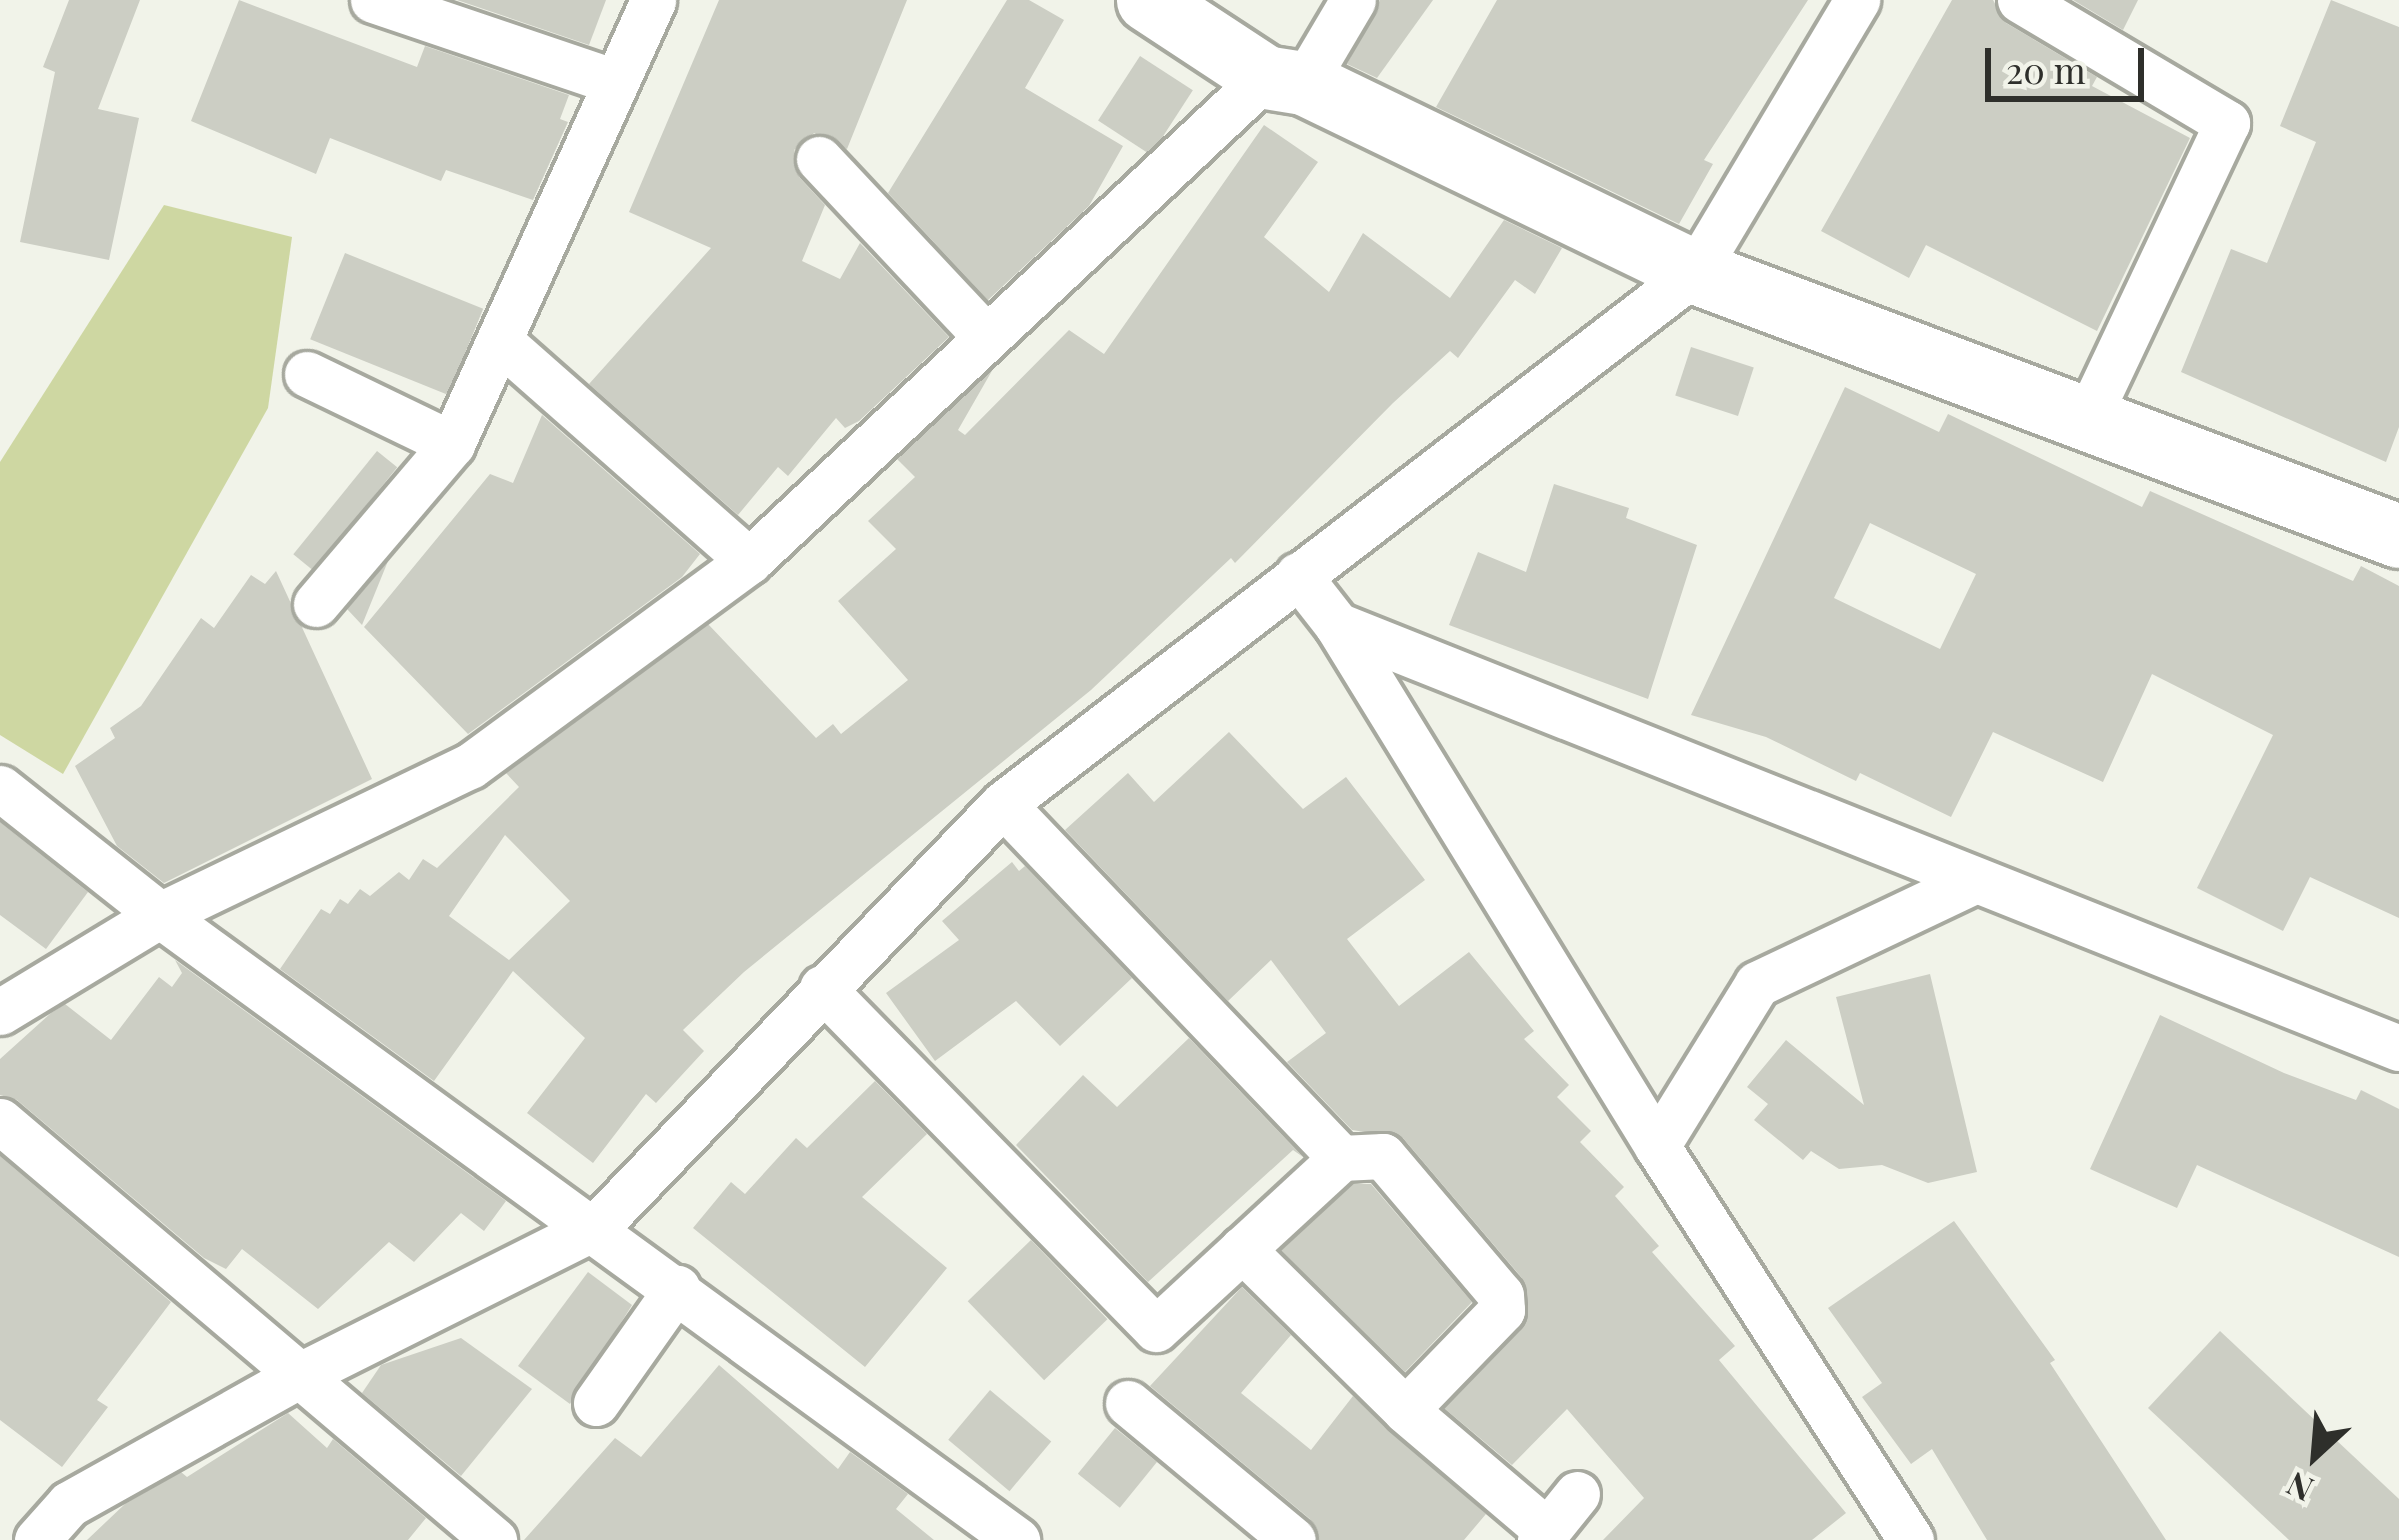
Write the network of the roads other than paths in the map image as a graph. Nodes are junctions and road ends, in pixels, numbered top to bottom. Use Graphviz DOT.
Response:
graph roads {
  1 [pos="373,0"];
  2 [pos="653,0"];
  3 [pos="1148,0"];
  4 [pos="1353,0"];
  5 [pos="1857,0"];
  6 [pos="2020,0"];
  7 [pos="1285,80"];
  8 [pos="615,82"];
  9 [pos="819,159"];
  10 [pos="1695,272"];
  11 [pos="983,335"];
  12 [pos="501,342"];
  13 [pos="307,374"];
  14 [pos="2090,416"];
  15 [pos="452,443"];
  16 [pos="2399,536"];
  17 [pos="749,562"];
  18 [pos="1298,574"];
  19 [pos="316,604"];
  20 [pos="1337,625"];
  21 [pos="0,788"];
  22 [pos="1003,804"];
  23 [pos="1972,882"];
  24 [pos="160,915"];
  25 [pos="822,988"];
  26 [pos="10,992"];
  27 [pos="2399,1048"];
  28 [pos="0,1121"];
  29 [pos="1657,1146"];
  30 [pos="1341,1158"];
  31 [pos="596,1227"];
  32 [pos="1242,1249"];
  33 [pos="677,1288"];
  34 [pos="302,1374"];
  35 [pos="596,1403"];
  36 [pos="1128,1403"];
  37 [pos="1405,1410"];
  38 [pos="1577,1494"];
  39 [pos="1543,1535"];
  40 [pos="38,1540"];
  41 [pos="494,1540"];
  42 [pos="1017,1540"];
  43 [pos="1293,1540"];
  44 [pos="1911,1540"];
  1 -- 8 [label="street"];
  2 -- 8 [label="street"];
  3 -- 7 [label="street"];
  4 -- 7 [label="street"];
  5 -- 10 [label="street"];
  6 -- 14 [label="street"];
  7 -- 10 [label="street"];
  7 -- 11 [label="street"];
  8 -- 12 [label="street"];
  9 -- 11 [label="street"];
  10 -- 14 [label="street"];
  10 -- 18 [label="street"];
  11 -- 17 [label="street"];
  12 -- 15 [label="street"];
  12 -- 17 [label="street"];
  13 -- 15 [label="street"];
  14 -- 16 [label="street"];
  15 -- 19 [label="street"];
  17 -- 24 [label="street"];
  18 -- 20 [label="street"];
  18 -- 22 [label="street"];
  20 -- 23 [label="street"];
  20 -- 29 [label="street"];
  21 -- 24 [label="street"];
  22 -- 25 [label="street"];
  22 -- 30 [label="street"];
  23 -- 27 [label="street"];
  23 -- 29 [label="street"];
  24 -- 26 [label="street"];
  24 -- 31 [label="street"];
  25 -- 31 [label="street"];
  25 -- 32 [label="street"];
  28 -- 34 [label="street"];
  29 -- 44 [label="street"];
  30 -- 32 [label="street"];
  30 -- 37 [label="street"];
  31 -- 33 [label="street"];
  31 -- 34 [label="street"];
  32 -- 37 [label="street"];
  33 -- 35 [label="street"];
  33 -- 42 [label="street"];
  34 -- 40 [label="street"];
  34 -- 41 [label="street"];
  36 -- 43 [label="street"];
  37 -- 39 [label="street"];
  38 -- 39 [label="street"];
}
